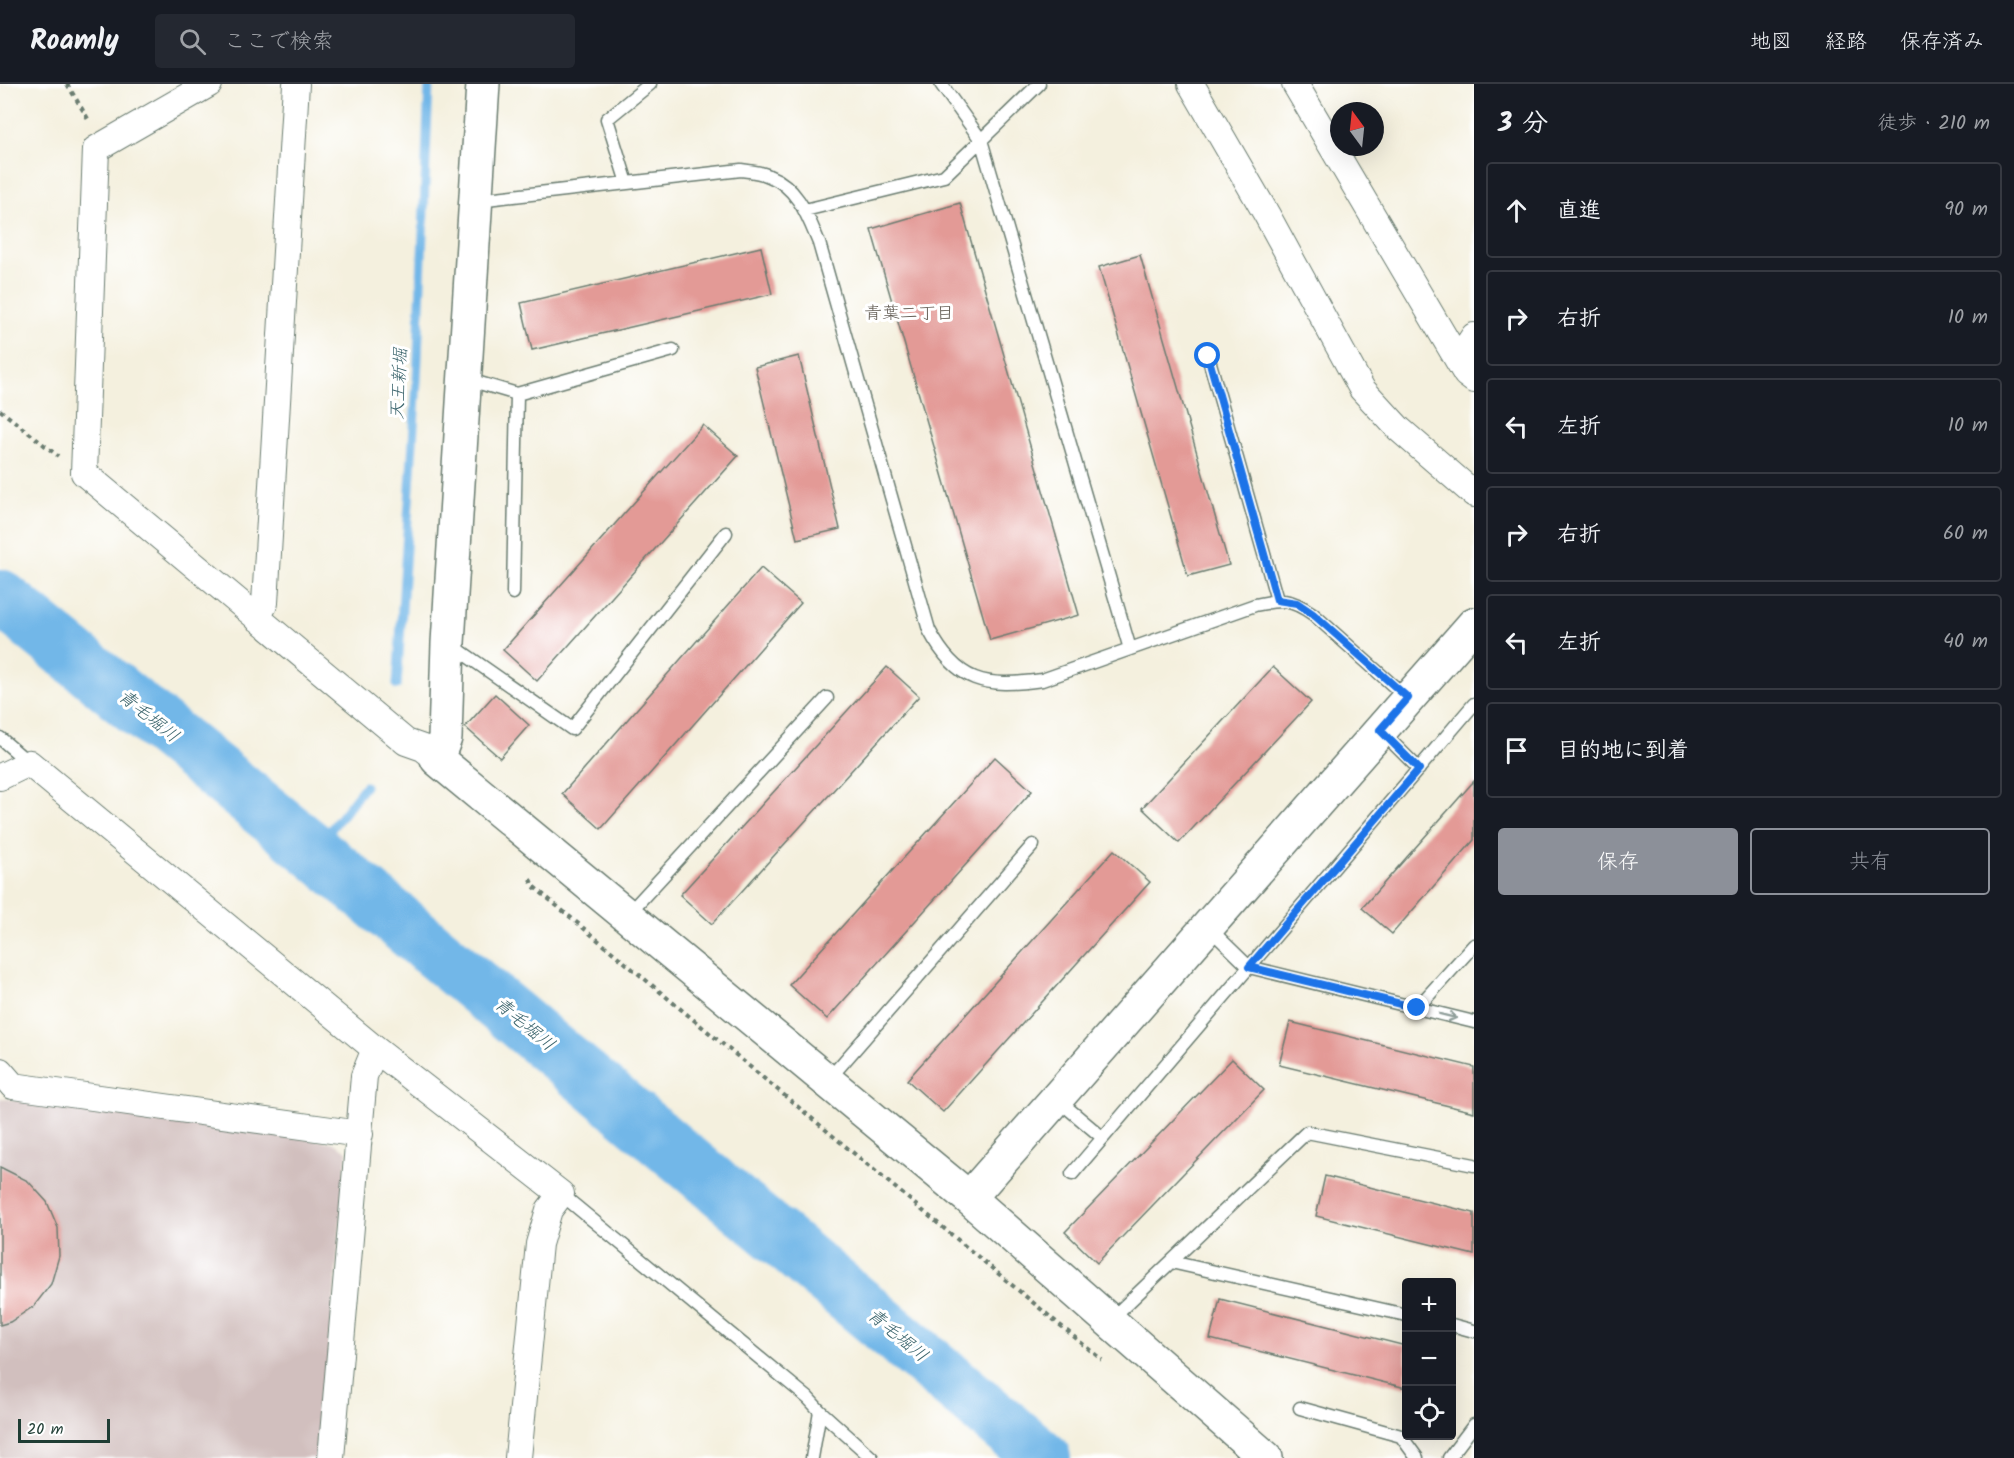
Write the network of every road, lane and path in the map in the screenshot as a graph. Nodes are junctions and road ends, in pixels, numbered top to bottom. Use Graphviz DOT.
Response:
graph roads {
  1 [pos="67,84"];
  2 [pos="209,84"];
  3 [pos="297,84"];
  4 [pos="483,84"];
  5 [pos="650,84"];
  6 [pos="941,84"];
  7 [pos="1039,84"];
  8 [pos="1191,84"];
  9 [pos="1295,84"];
  10 [pos="981,140"];
  11 [pos="96,149"];
  12 [pos="627,183"];
  13 [pos="477,201"];
  14 [pos="805,210"];
  15 [pos="1474,336"];
  16 [pos="673,350"];
  17 [pos="1208,356"];
  18 [pos="1458,360"];
  19 [pos="465,379"];
  20 [pos="1474,380"];
  21 [pos="517,394"];
  22 [pos="0,410"];
  23 [pos="84,473"];
  24 [pos="1474,494"];
  25 [pos="726,533"];
  26 [pos="513,594"];
  27 [pos="1277,600"];
  28 [pos="258,618"];
  29 [pos="1474,624"];
  30 [pos="448,643"];
  31 [pos="1130,649"];
  32 [pos="827,698"];
  33 [pos="1408,698"];
  34 [pos="1474,704"];
  35 [pos="1380,730"];
  36 [pos="0,738"];
  37 [pos="437,759"];
  38 [pos="29,763"];
  39 [pos="1419,769"];
  40 [pos="0,777"];
  41 [pos="1033,844"];
  42 [pos="528,876"];
  43 [pos="626,916"];
  44 [pos="1208,927"];
  45 [pos="1474,945"];
  46 [pos="1249,967"];
  47 [pos="1417,1008"];
  48 [pos="1474,1022"];
  49 [pos="375,1049"];
  50 [pos="0,1071"];
  51 [pos="827,1081"];
  52 [pos="1057,1098"];
  53 [pos="360,1134"];
  54 [pos="1103,1138"];
  55 [pos="1474,1166"];
  56 [pos="1072,1174"];
  57 [pos="561,1194"];
  58 [pos="969,1198"];
  59 [pos="1171,1262"];
  60 [pos="1402,1314"];
  61 [pos="1109,1321"];
  62 [pos="1456,1326"];
  63 [pos="1474,1330"];
  64 [pos="1109,1367"];
  65 [pos="1300,1408"];
  66 [pos="819,1411"];
  67 [pos="1474,1425"];
  68 [pos="331,1458"];
  69 [pos="518,1458"];
  70 [pos="812,1458"];
  71 [pos="872,1458"];
  72 [pos="1266,1458"];
  73 [pos="1417,1458"];
  74 [pos="1449,1458"];
  1 -- 11 [label="path"];
  2 -- 11 [label="street"];
  3 -- 28 [label="street"];
  4 -- 13 [label="street"];
  5 -- 12 [label="lane"];
  6 -- 10 [label="lane"];
  7 -- 10 [label="lane"];
  8 -- 24 [label="street"];
  9 -- 18 [label="street"];
  10 -- 14 [label="lane"];
  10 -- 31 [label="lane"];
  11 -- 23 [label="street"];
  12 -- 13 [label="lane"];
  12 -- 14 [label="lane"];
  13 -- 19 [label="street"];
  14 -- 31 [label="lane"];
  15 -- 18 [label="street"];
  16 -- 21 [label="lane"];
  17 -- 27 [label="lane"];
  18 -- 20 [label="street"];
  19 -- 21 [label="lane"];
  19 -- 30 [label="street"];
  21 -- 26 [label="lane"];
  22 -- 23 [label="path"];
  23 -- 28 [label="street"];
  25 -- 30 [label="lane"];
  27 -- 31 [label="lane"];
  27 -- 33 [label="lane"];
  28 -- 37 [label="street"];
  29 -- 33 [label="street"];
  30 -- 37 [label="street"];
  32 -- 43 [label="lane"];
  33 -- 35 [label="street"];
  34 -- 39 [label="lane"];
  35 -- 39 [label="lane"];
  35 -- 44 [label="street"];
  36 -- 38 [label="lane"];
  37 -- 43 [label="street"];
  38 -- 40 [label="street"];
  38 -- 49 [label="street"];
  39 -- 46 [label="lane"];
  41 -- 51 [label="lane"];
  42 -- 64 [label="path"];
  43 -- 51 [label="street"];
  44 -- 46 [label="lane"];
  44 -- 52 [label="street"];
  45 -- 47 [label="lane"];
  46 -- 47 [label="lane"];
  46 -- 54 [label="lane"];
  47 -- 48 [label="lane, one-way"];
  49 -- 53 [label="street"];
  49 -- 57 [label="street"];
  50 -- 53 [label="street"];
  51 -- 58 [label="street"];
  52 -- 54 [label="lane"];
  52 -- 58 [label="street"];
  53 -- 68 [label="street"];
  54 -- 56 [label="lane"];
  55 -- 59 [label="lane"];
  57 -- 66 [label="lane"];
  57 -- 69 [label="street"];
  58 -- 61 [label="street"];
  59 -- 60 [label="lane"];
  59 -- 61 [label="lane"];
  61 -- 72 [label="street"];
  62 -- 63 [label="lane"];
  65 -- 73 [label="lane"];
  66 -- 70 [label="lane"];
  66 -- 71 [label="lane"];
  67 -- 74 [label="lane"];
}
